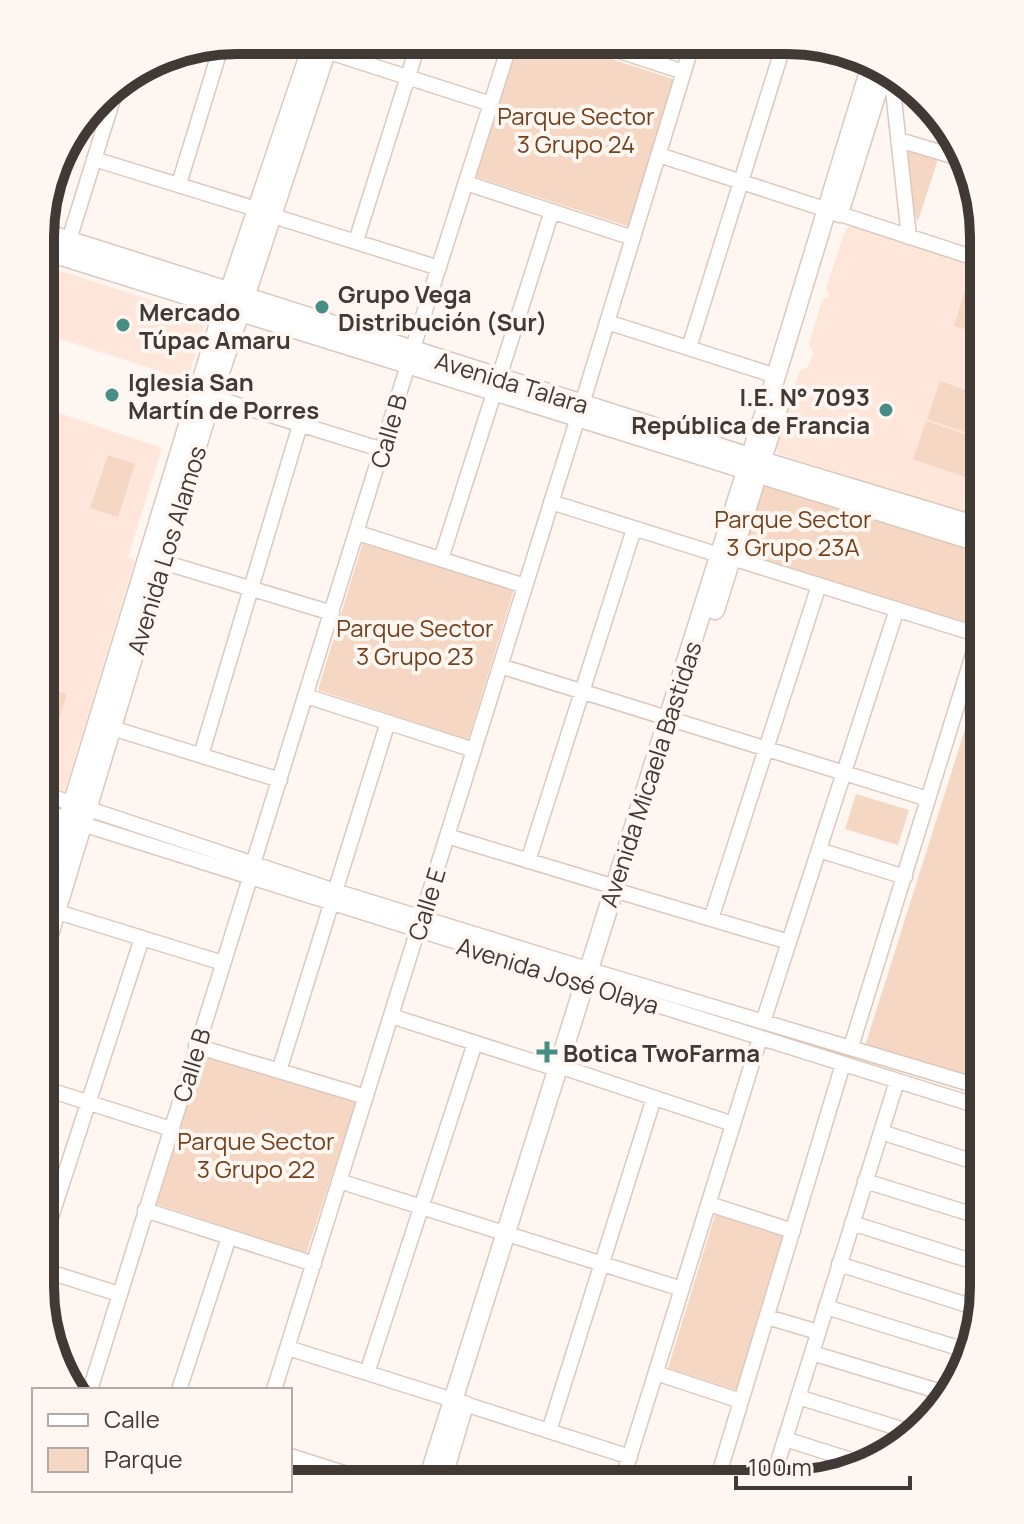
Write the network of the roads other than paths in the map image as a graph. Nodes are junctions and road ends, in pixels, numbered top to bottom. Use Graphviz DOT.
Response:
graph roads {
  1 [pos="320,54"];
  2 [pos="333,54"];
  3 [pos="415,54"];
  4 [pos="507,54"];
  5 [pos="629,54"];
  6 [pos="689,54"];
  7 [pos="781,54"];
  8 [pos="218,56"];
  9 [pos="684,72"];
  10 [pos="408,78"];
  11 [pos="880,80"];
  12 [pos="885,83"];
  13 [pos="112,103"];
  14 [pos="491,104"];
  15 [pos="899,140"];
  16 [pos="659,155"];
  17 [pos="950,155"];
  18 [pos="94,159"];
  19 [pos="741,182"];
  20 [pos="466,183"];
  21 [pos="179,184"];
  22 [pos="552,211"];
  23 [pos="833,211"];
  24 [pos="263,212"];
  25 [pos="54,236"];
  26 [pos="909,237"];
  27 [pos="633,238"];
  28 [pos="69,240"];
  29 [pos="356,241"];
  30 [pos="54,253"];
  31 [pos="970,257"];
  32 [pos="439,268"];
  33 [pos="235,301"];
  34 [pos="607,322"];
  35 [pos="689,348"];
  36 [pos="410,358"];
  37 [pos="776,376"];
  38 [pos="498,385"];
  39 [pos="212,397"];
  40 [pos="580,411"];
  41 [pos="300,425"];
  42 [pos="383,450"];
  43 [pos="754,466"];
  44 [pos="551,502"];
  45 [pos="970,524"];
  46 [pos="634,529"];
  47 [pos="358,533"];
  48 [pos="970,539"];
  49 [pos="726,556"];
  50 [pos="155,559"];
  51 [pos="441,559"];
  52 [pos="819,585"];
  53 [pos="525,586"];
  54 [pos="251,589"];
  55 [pos="897,609"];
  56 [pos="332,613"];
  57 [pos="970,632"];
  58 [pos="970,664"];
  59 [pos="500,666"];
  60 [pos="582,692"];
  61 [pos="306,696"];
  62 [pos="388,722"];
  63 [pos="672,722"];
  64 [pos="112,728"];
  65 [pos="474,750"];
  66 [pos="765,750"];
  67 [pos="201,755"];
  68 [pos="844,774"];
  69 [pos="280,780"];
  70 [pos="928,799"];
  71 [pos="54,800"];
  72 [pos="54,812"];
  73 [pos="78,813"];
  74 [pos="447,836"];
  75 [pos="819,850"];
  76 [pos="528,861"];
  77 [pos="252,871"];
  78 [pos="905,877"];
  79 [pos="54,884"];
  80 [pos="619,890"];
  81 [pos="334,897"];
  82 [pos="54,910"];
  83 [pos="711,919"];
  84 [pos="420,924"];
  85 [pos="142,938"];
  86 [pos="789,942"];
  87 [pos="223,963"];
  88 [pos="592,978"];
  89 [pos="391,1016"];
  90 [pos="763,1022"];
  91 [pos="760,1038"];
  92 [pos="475,1043"];
  93 [pos="196,1046"];
  94 [pos="851,1047"];
  95 [pos="843,1064"];
  96 [pos="563,1069"];
  97 [pos="279,1071"];
  98 [pos="897,1081"];
  99 [pos="970,1084"];
  100 [pos="54,1091"];
  101 [pos="970,1095"];
  102 [pos="366,1097"];
  103 [pos="654,1098"];
  104 [pos="88,1102"];
  105 [pos="964,1102"];
  106 [pos="970,1104"];
  107 [pos="733,1124"];
  108 [pos="171,1129"];
  109 [pos="881,1132"];
  110 [pos="970,1161"];
  111 [pos="339,1181"];
  112 [pos="865,1181"];
  113 [pos="709,1204"];
  114 [pos="421,1207"];
  115 [pos="54,1208"];
  116 [pos="145,1210"];
  117 [pos="970,1214"];
  118 [pos="852,1223"];
  119 [pos="793,1231"];
  120 [pos="511,1235"];
  121 [pos="229,1237"];
  122 [pos="970,1261"];
  123 [pos="314,1264"];
  124 [pos="602,1264"];
  125 [pos="839,1264"];
  126 [pos="54,1273"];
  127 [pos="682,1289"];
  128 [pos="119,1294"];
  129 [pos="969,1305"];
  130 [pos="826,1307"];
  131 [pos="767,1317"];
  132 [pos="818,1332"];
  133 [pos="288,1348"];
  134 [pos="959,1348"];
  135 [pos="812,1353"];
  136 [pos="367,1373"];
  137 [pos="656,1373"];
  138 [pos="91,1388"];
  139 [pos="180,1388"];
  140 [pos="275,1388"];
  141 [pos="938,1391"];
  142 [pos="798,1397"];
  143 [pos="741,1401"];
  144 [pos="459,1402"];
  145 [pos="901,1429"];
  146 [pos="549,1431"];
  147 [pos="785,1439"];
  148 [pos="630,1457"];
  149 [pos="292,1459"];
  150 [pos="848,1459"];
  151 [pos="328,1470"];
  152 [pos="432,1470"];
  153 [pos="444,1470"];
  154 [pos="626,1470"];
  155 [pos="720,1470"];
  156 [pos="775,1470"];
  1 -- 24 [label="street, Avenida Los Alamos"];
  2 -- 10 [label="street"];
  3 -- 10 [label="street"];
  4 -- 14 [label="street, Calle B"];
  5 -- 9 [label="street"];
  6 -- 9 [label="street, Calle E"];
  7 -- 19 [label="street"];
  8 -- 21 [label="street"];
  9 -- 16 [label="street, Calle E"];
  10 -- 14 [label="street"];
  10 -- 29 [label="street"];
  11 -- 23 [label="street, Avenida Micaela Bastidas"];
  12 -- 15 [label="street"];
  13 -- 18 [label="street"];
  14 -- 20 [label="street, Calle B"];
  15 -- 17 [label="street"];
  15 -- 26 [label="street"];
  16 -- 19 [label="street"];
  16 -- 27 [label="street, Calle E"];
  18 -- 21 [label="street"];
  18 -- 28 [label="street"];
  19 -- 23 [label="street"];
  19 -- 35 [label="street"];
  20 -- 22 [label="street"];
  20 -- 32 [label="street, Calle B"];
  21 -- 24 [label="street"];
  22 -- 27 [label="street"];
  22 -- 38 [label="street"];
  23 -- 26 [label="street"];
  23 -- 37 [label="street, Avenida Micaela Bastidas"];
  23 -- 43 [label="street, Avenida Micaela Bastidas"];
  24 -- 29 [label="street"];
  24 -- 33 [label="street, Avenida Los Alamos"];
  25 -- 28 [label="street, Avenida Talara"];
  26 -- 31 [label="street"];
  27 -- 34 [label="street, Calle E"];
  28 -- 33 [label="street, Avenida Talara"];
  29 -- 32 [label="street"];
  30 -- 33 [label="street, Avenida Talara"];
  32 -- 36 [label="street, Calle B"];
  33 -- 36 [label="street, Avenida Talara"];
  33 -- 39 [label="street, Avenida Los Alamos"];
  33 -- 50 [label="street, Avenida Los Alamos"];
  34 -- 35 [label="street"];
  34 -- 40 [label="street, Calle E"];
  35 -- 37 [label="street"];
  36 -- 38 [label="street, Avenida Talara"];
  36 -- 42 [label="street, Calle B"];
  37 -- 43 [label="street, Avenida Micaela Bastidas"];
  38 -- 40 [label="street, Avenida Talara"];
  38 -- 51 [label="street"];
  39 -- 41 [label="street"];
  39 -- 50 [label="street, Avenida Los Alamos"];
  40 -- 43 [label="street, Avenida Talara"];
  40 -- 44 [label="street, Calle E"];
  41 -- 42 [label="street"];
  41 -- 54 [label="street"];
  42 -- 47 [label="street, Calle B"];
  43 -- 45 [label="street, Avenida Talara"];
  43 -- 48 [label="street, Avenida Talara"];
  43 -- 49 [label="street, Avenida Micaela Bastidas"];
  44 -- 46 [label="street"];
  44 -- 53 [label="street, Calle E"];
  46 -- 49 [label="street"];
  46 -- 60 [label="street"];
  47 -- 51 [label="street"];
  47 -- 56 [label="street, Calle B"];
  49 -- 52 [label="street"];
  49 -- 63 [label="street, Avenida Micaela Bastidas"];
  50 -- 54 [label="street"];
  50 -- 64 [label="street, Avenida Los Alamos"];
  50 -- 73 [label="street, Avenida Los Alamos"];
  51 -- 53 [label="street"];
  52 -- 55 [label="street"];
  52 -- 66 [label="street"];
  53 -- 59 [label="street, Calle E"];
  54 -- 56 [label="street"];
  54 -- 67 [label="street"];
  55 -- 57 [label="street"];
  55 -- 68 [label="street"];
  56 -- 61 [label="street, Calle B"];
  58 -- 70 [label="street"];
  59 -- 60 [label="street"];
  59 -- 65 [label="street, Calle E"];
  60 -- 63 [label="street"];
  60 -- 76 [label="street"];
  61 -- 62 [label="street"];
  61 -- 69 [label="street, Calle B"];
  62 -- 65 [label="street"];
  62 -- 81 [label="street"];
  63 -- 66 [label="street"];
  63 -- 80 [label="street, Avenida Micaela Bastidas"];
  64 -- 67 [label="street"];
  64 -- 73 [label="street, Avenida Los Alamos"];
  65 -- 74 [label="street, Calle E"];
  66 -- 68 [label="street"];
  66 -- 83 [label="street"];
  67 -- 69 [label="street"];
  68 -- 70 [label="street"];
  68 -- 75 [label="street"];
  69 -- 77 [label="street, Calle B"];
  70 -- 78 [label="street"];
  71 -- 73 [label="street, Avenida José Olaya"];
  72 -- 73 [label="street, Avenida José Olaya"];
  73 -- 77 [label="street, Avenida José Olaya"];
  73 -- 79 [label="street, Avenida Los Alamos"];
  74 -- 76 [label="street"];
  74 -- 84 [label="street, Calle E"];
  75 -- 78 [label="street"];
  75 -- 86 [label="street"];
  76 -- 80 [label="street"];
  77 -- 81 [label="street, Avenida José Olaya"];
  77 -- 87 [label="street, Calle B"];
  78 -- 94 [label="street"];
  80 -- 83 [label="street"];
  80 -- 88 [label="street, Avenida Micaela Bastidas"];
  81 -- 84 [label="street, Avenida José Olaya"];
  81 -- 97 [label="street"];
  82 -- 85 [label="street"];
  83 -- 86 [label="street"];
  84 -- 88 [label="street, Avenida José Olaya"];
  84 -- 89 [label="street, Calle E"];
  85 -- 87 [label="street"];
  85 -- 104 [label="street"];
  86 -- 90 [label="street"];
  87 -- 93 [label="street, Calle B"];
  88 -- 90 [label="street, Avenida José Olaya"];
  88 -- 91 [label="street, Avenida José Olaya"];
  88 -- 96 [label="street, Avenida Micaela Bastidas"];
  89 -- 92 [label="street"];
  89 -- 102 [label="street, Calle E"];
  90 -- 94 [label="street, Avenida José Olaya"];
  91 -- 95 [label="street, Avenida José Olaya"];
  91 -- 107 [label="street"];
  92 -- 96 [label="street"];
  92 -- 114 [label="street"];
  93 -- 97 [label="street"];
  93 -- 108 [label="street, Calle B"];
  94 -- 99 [label="street, Avenida José Olaya"];
  95 -- 98 [label="street, Avenida José Olaya"];
  95 -- 119 [label="street"];
  96 -- 103 [label="street"];
  96 -- 120 [label="street, Avenida Micaela Bastidas"];
  97 -- 102 [label="street"];
  98 -- 105 [label="street, Avenida José Olaya"];
  98 -- 109 [label="street"];
  100 -- 104 [label="street"];
  101 -- 105 [label="street"];
  102 -- 111 [label="street, Calle E"];
  103 -- 107 [label="street"];
  103 -- 124 [label="street"];
  104 -- 108 [label="street"];
  104 -- 115 [label="street"];
  105 -- 106 [label="street, Avenida José Olaya"];
  107 -- 113 [label="street"];
  108 -- 116 [label="street, Calle B"];
  109 -- 110 [label="street"];
  109 -- 112 [label="street"];
  111 -- 114 [label="street"];
  111 -- 123 [label="street, Calle E"];
  112 -- 117 [label="street"];
  112 -- 118 [label="street"];
  113 -- 119 [label="street"];
  113 -- 127 [label="street"];
  114 -- 120 [label="street"];
  114 -- 136 [label="street"];
  116 -- 121 [label="street"];
  116 -- 128 [label="street, Calle B"];
  118 -- 122 [label="street"];
  118 -- 125 [label="street"];
  119 -- 131 [label="street"];
  120 -- 124 [label="street"];
  120 -- 144 [label="street, Avenida Micaela Bastidas"];
  121 -- 123 [label="street"];
  121 -- 139 [label="street"];
  123 -- 133 [label="street, Calle E"];
  124 -- 127 [label="street"];
  124 -- 146 [label="street"];
  125 -- 129 [label="street"];
  125 -- 130 [label="street"];
  126 -- 128 [label="street"];
  127 -- 137 [label="street"];
  128 -- 138 [label="street, Calle B"];
  130 -- 132 [label="street"];
  130 -- 134 [label="street"];
  131 -- 132 [label="street"];
  131 -- 143 [label="street"];
  132 -- 135 [label="street"];
  133 -- 136 [label="street"];
  133 -- 140 [label="street, Calle E"];
  135 -- 141 [label="street"];
  135 -- 142 [label="street"];
  136 -- 144 [label="street"];
  137 -- 143 [label="street"];
  137 -- 148 [label="street"];
  142 -- 145 [label="street"];
  142 -- 147 [label="street"];
  143 -- 155 [label="street"];
  144 -- 146 [label="street"];
  144 -- 152 [label="street, Avenida Micaela Bastidas"];
  144 -- 153 [label="street, Avenida Micaela Bastidas"];
  146 -- 148 [label="street"];
  147 -- 150 [label="street"];
  147 -- 156 [label="street"];
  148 -- 154 [label="street"];
  149 -- 151 [label="street"];
}
